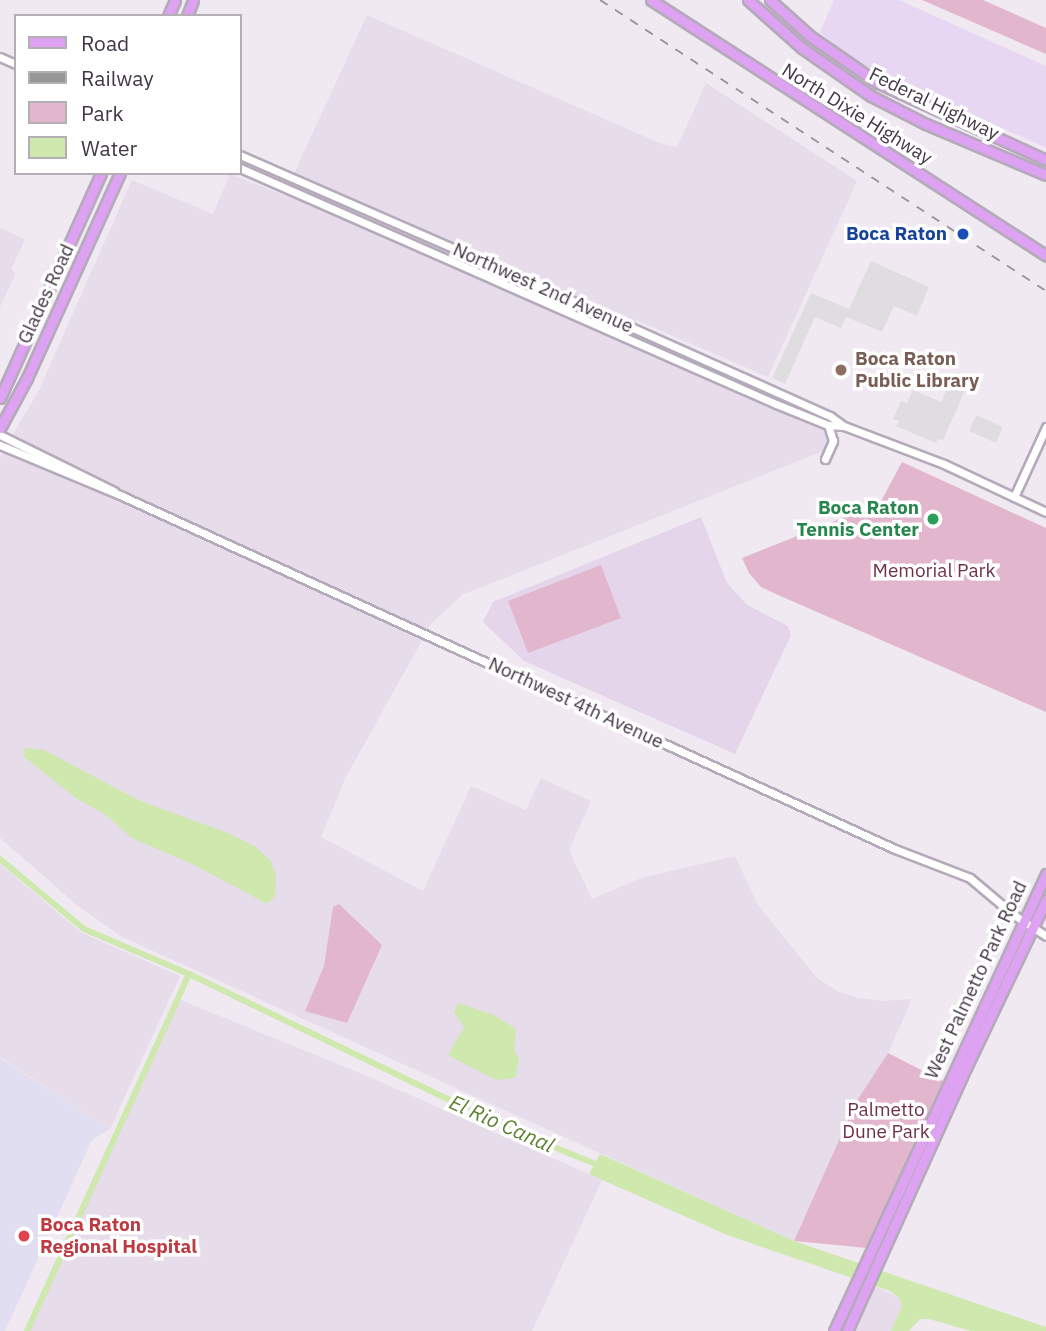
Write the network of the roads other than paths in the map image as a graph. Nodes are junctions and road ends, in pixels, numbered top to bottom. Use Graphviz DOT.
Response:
graph roads {
  1 [pos="650,0"];
  2 [pos="748,0"];
  3 [pos="769,0"];
  4 [pos="784,33"];
  5 [pos="810,36"];
  6 [pos="842,59"];
  7 [pos="820,62"];
  8 [pos="242,156"];
  9 [pos="1046,160"];
  10 [pos="242,169"];
  11 [pos="100,175"];
  12 [pos="119,175"];
  13 [pos="1046,175"];
  14 [pos="1046,256"];
  15 [pos="0,398"];
  16 [pos="828,425"];
  17 [pos="844,426"];
  18 [pos="1046,427"];
  19 [pos="0,428"];
  20 [pos="0,435"];
  21 [pos="0,445"];
  22 [pos="825,458"];
  23 [pos="120,495"];
  24 [pos="1014,497"];
  25 [pos="1046,512"];
  26 [pos="1046,874"];
  27 [pos="1046,900"];
  28 [pos="1024,922"];
  29 [pos="1033,928"];
  30 [pos="1046,936"];
  31 [pos="834,1331"];
  32 [pos="847,1331"];
  1 -- 14 [label="main road, North Dixie Highway"];
  2 -- 4 [label="main road, Federal Highway"];
  3 -- 5 [label="main road, Federal Highway"];
  4 -- 5 [label="main road"];
  4 -- 7 [label="main road, Federal Highway"];
  5 -- 6 [label="main road, Federal Highway"];
  6 -- 7 [label="main road"];
  6 -- 9 [label="main road, Federal Highway"];
  7 -- 13 [label="main road, Federal Highway"];
  8 -- 17 [label="street, Northwest 2nd Avenue"];
  10 -- 16 [label="street, Northwest 2nd Avenue"];
  11 -- 15 [label="main road, Glades Road"];
  12 -- 19 [label="main road, Glades Road"];
  16 -- 17 [label="street, Northwest 2nd Avenue"];
  16 -- 22 [label="street"];
  17 -- 24 [label="street, Northwest 2nd Avenue"];
  18 -- 24 [label="street"];
  20 -- 23 [label="street, Northwest 4th Avenue"];
  21 -- 23 [label="street, Northwest 4th Avenue"];
  23 -- 28 [label="street, Northwest 4th Avenue"];
  24 -- 25 [label="street, Northwest 2nd Avenue"];
  26 -- 28 [label="main road, West Palmetto Park Road"];
  27 -- 29 [label="main road, West Palmetto Park Road"];
  28 -- 29 [label="street, Northwest 4th Avenue"];
  28 -- 31 [label="main road, West Palmetto Park Road"];
  29 -- 30 [label="street, Northwest 4th Avenue"];
  29 -- 32 [label="main road, West Palmetto Park Road"];
}
